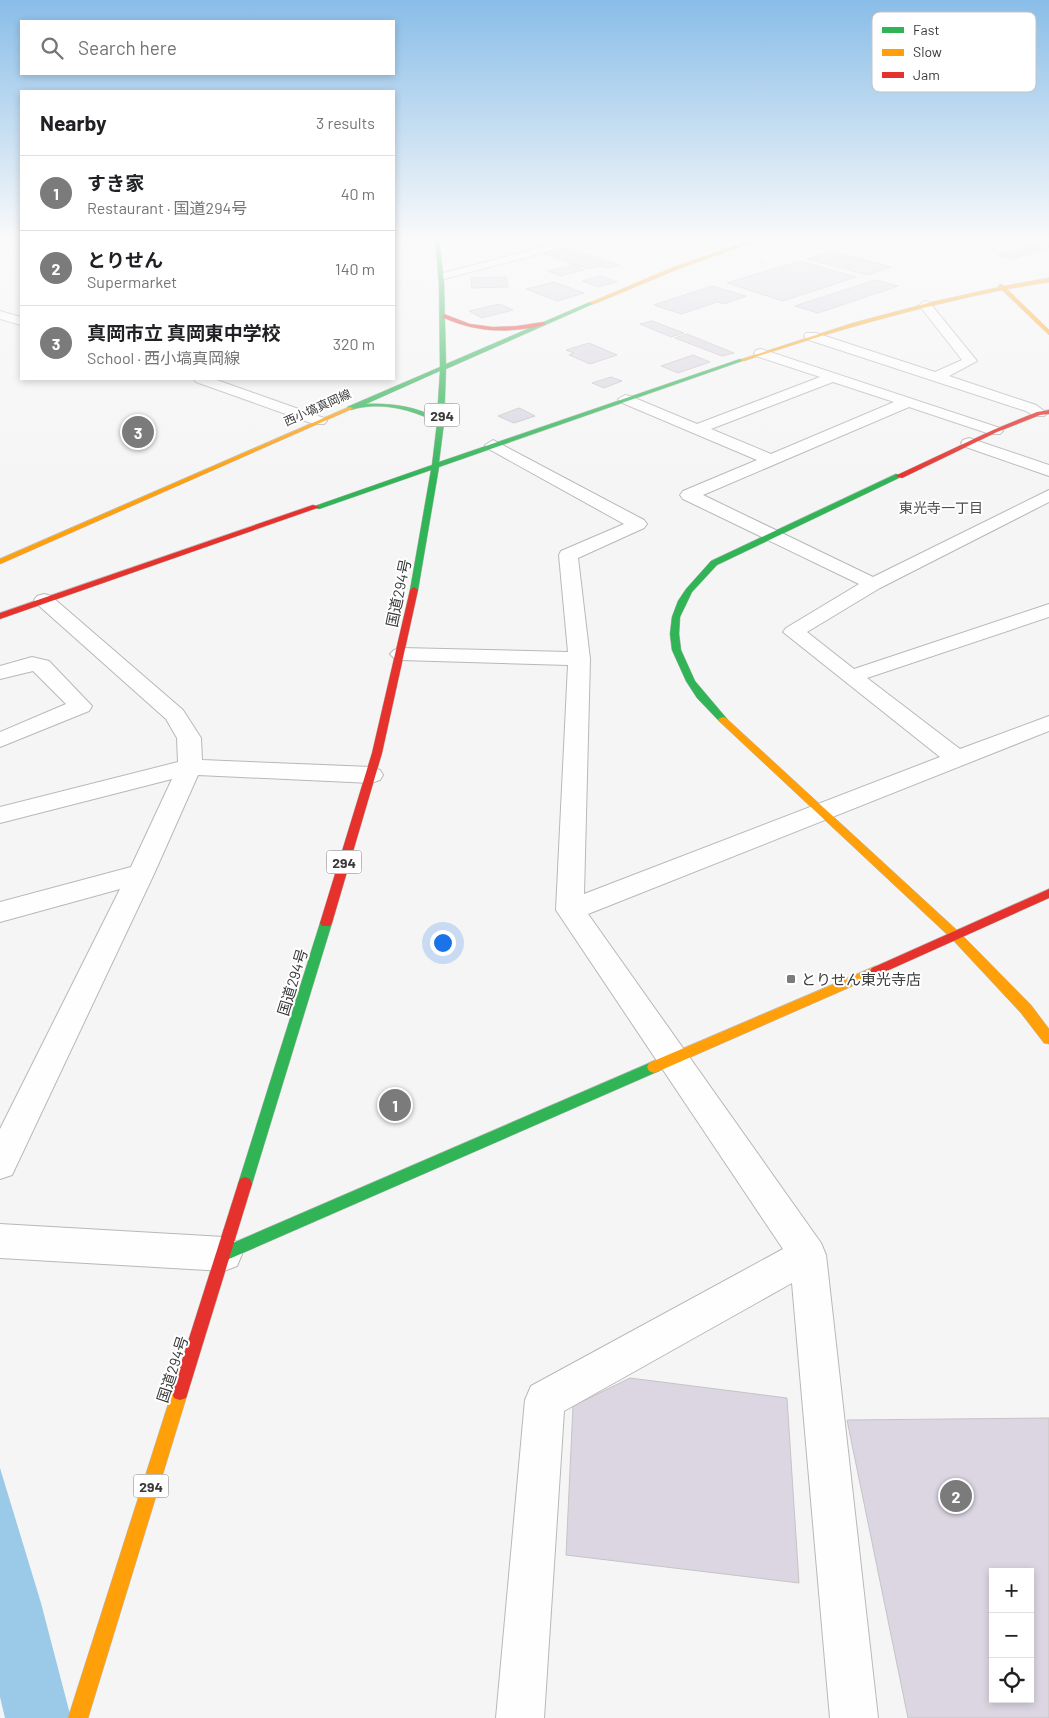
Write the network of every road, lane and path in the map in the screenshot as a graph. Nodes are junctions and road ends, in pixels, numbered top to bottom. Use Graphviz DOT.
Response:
graph roads {
  1 [pos="444,319"];
  2 [pos="450,319"];
  3 [pos="554,319"];
  4 [pos="873,319"];
  5 [pos="936,319"];
  6 [pos="1036,319"];
  7 [pos="543,324"];
  8 [pos="1049,332"];
  9 [pos="811,336"];
  10 [pos="762,352"];
  11 [pos="446,366"];
  12 [pos="833,377"];
  13 [pos="936,377"];
  14 [pos="204,380"];
  15 [pos="625,399"];
  16 [pos="908,402"];
  17 [pos="350,408"];
  18 [pos="1043,418"];
  19 [pos="320,421"];
  20 [pos="1022,421"];
  21 [pos="441,423"];
  22 [pos="698,429"];
  23 [pos="995,431"];
  24 [pos="969,444"];
  25 [pos="493,445"];
  26 [pos="770,460"];
  27 [pos="437,464"];
  28 [pos="1049,471"];
  29 [pos="1049,496"];
  30 [pos="773,535"];
  31 [pos="0,562"];
  32 [pos="873,584"];
  33 [pos="44,600"];
  34 [pos="1049,610"];
  35 [pos="0,616"];
  36 [pos="401,654"];
  37 [pos="579,659"];
  38 [pos="0,673"];
  39 [pos="853,676"];
  40 [pos="1049,723"];
  41 [pos="0,740"];
  42 [pos="956,758"];
  43 [pos="190,767"];
  44 [pos="371,775"];
  45 [pos="822,812"];
  46 [pos="0,815"];
  47 [pos="141,874"];
  48 [pos="1049,893"];
  49 [pos="570,910"];
  50 [pos="0,912"];
  51 [pos="956,936"];
  52 [pos="1049,1039"];
  53 [pos="673,1059"];
  54 [pos="0,1164"];
  55 [pos="0,1242"];
  56 [pos="224,1254"];
  57 [pos="808,1255"];
  58 [pos="78,1718"];
  59 [pos="520,1718"];
  60 [pos="854,1718"];
  1 -- 11 [label="main road, 国道294号 / 294"];
  2 -- 7 [label="main road"];
  3 -- 7 [label="main road, 西小塙真岡線"];
  4 -- 9 [label="main road"];
  5 -- 13 [label="street"];
  6 -- 8 [label="main road"];
  7 -- 11 [label="main road, 西小塙真岡線"];
  9 -- 10 [label="main road"];
  9 -- 13 [label="street"];
  10 -- 12 [label="street"];
  10 -- 15 [label="main road"];
  11 -- 17 [label="main road, 西小塙真岡線"];
  11 -- 21 [label="main road, 国道294号 / 294"];
  12 -- 16 [label="street"];
  12 -- 22 [label="street"];
  13 -- 18 [label="street"];
  14 -- 19 [label="street"];
  15 -- 22 [label="street"];
  15 -- 25 [label="main road"];
  16 -- 23 [label="street"];
  16 -- 26 [label="street"];
  17 -- 19 [label="main road, 西小塙真岡線"];
  17 -- 21 [label="main road"];
  18 -- 20 [label="street"];
  19 -- 31 [label="main road, 西小塙真岡線"];
  20 -- 23 [label="main road"];
  21 -- 27 [label="main road, 国道294号 / 294"];
  22 -- 26 [label="street"];
  23 -- 24 [label="main road"];
  24 -- 28 [label="street"];
  24 -- 30 [label="main road"];
  25 -- 27 [label="main road"];
  25 -- 37 [label="street"];
  26 -- 30 [label="street"];
  27 -- 33 [label="main road"];
  27 -- 36 [label="main road, 国道294号 / 294"];
  29 -- 32 [label="street"];
  30 -- 32 [label="street"];
  30 -- 45 [label="main road"];
  32 -- 39 [label="street"];
  33 -- 35 [label="main road"];
  33 -- 43 [label="street"];
  34 -- 39 [label="street"];
  36 -- 37 [label="street"];
  36 -- 44 [label="main road, 国道294号 / 294"];
  37 -- 49 [label="street"];
  38 -- 41 [label="street"];
  39 -- 42 [label="street"];
  40 -- 42 [label="street"];
  42 -- 45 [label="street"];
  43 -- 44 [label="street"];
  43 -- 46 [label="street"];
  43 -- 47 [label="street"];
  44 -- 56 [label="main road, 国道294号 / 294"];
  45 -- 49 [label="street"];
  45 -- 51 [label="main road"];
  47 -- 50 [label="street"];
  47 -- 54 [label="street"];
  48 -- 51 [label="main road"];
  49 -- 53 [label="street"];
  51 -- 52 [label="main road"];
  51 -- 53 [label="main road"];
  53 -- 56 [label="main road"];
  53 -- 57 [label="street"];
  55 -- 56 [label="street"];
  56 -- 58 [label="main road, 国道294号 / 294"];
  57 -- 59 [label="street"];
  57 -- 60 [label="street"];
}
